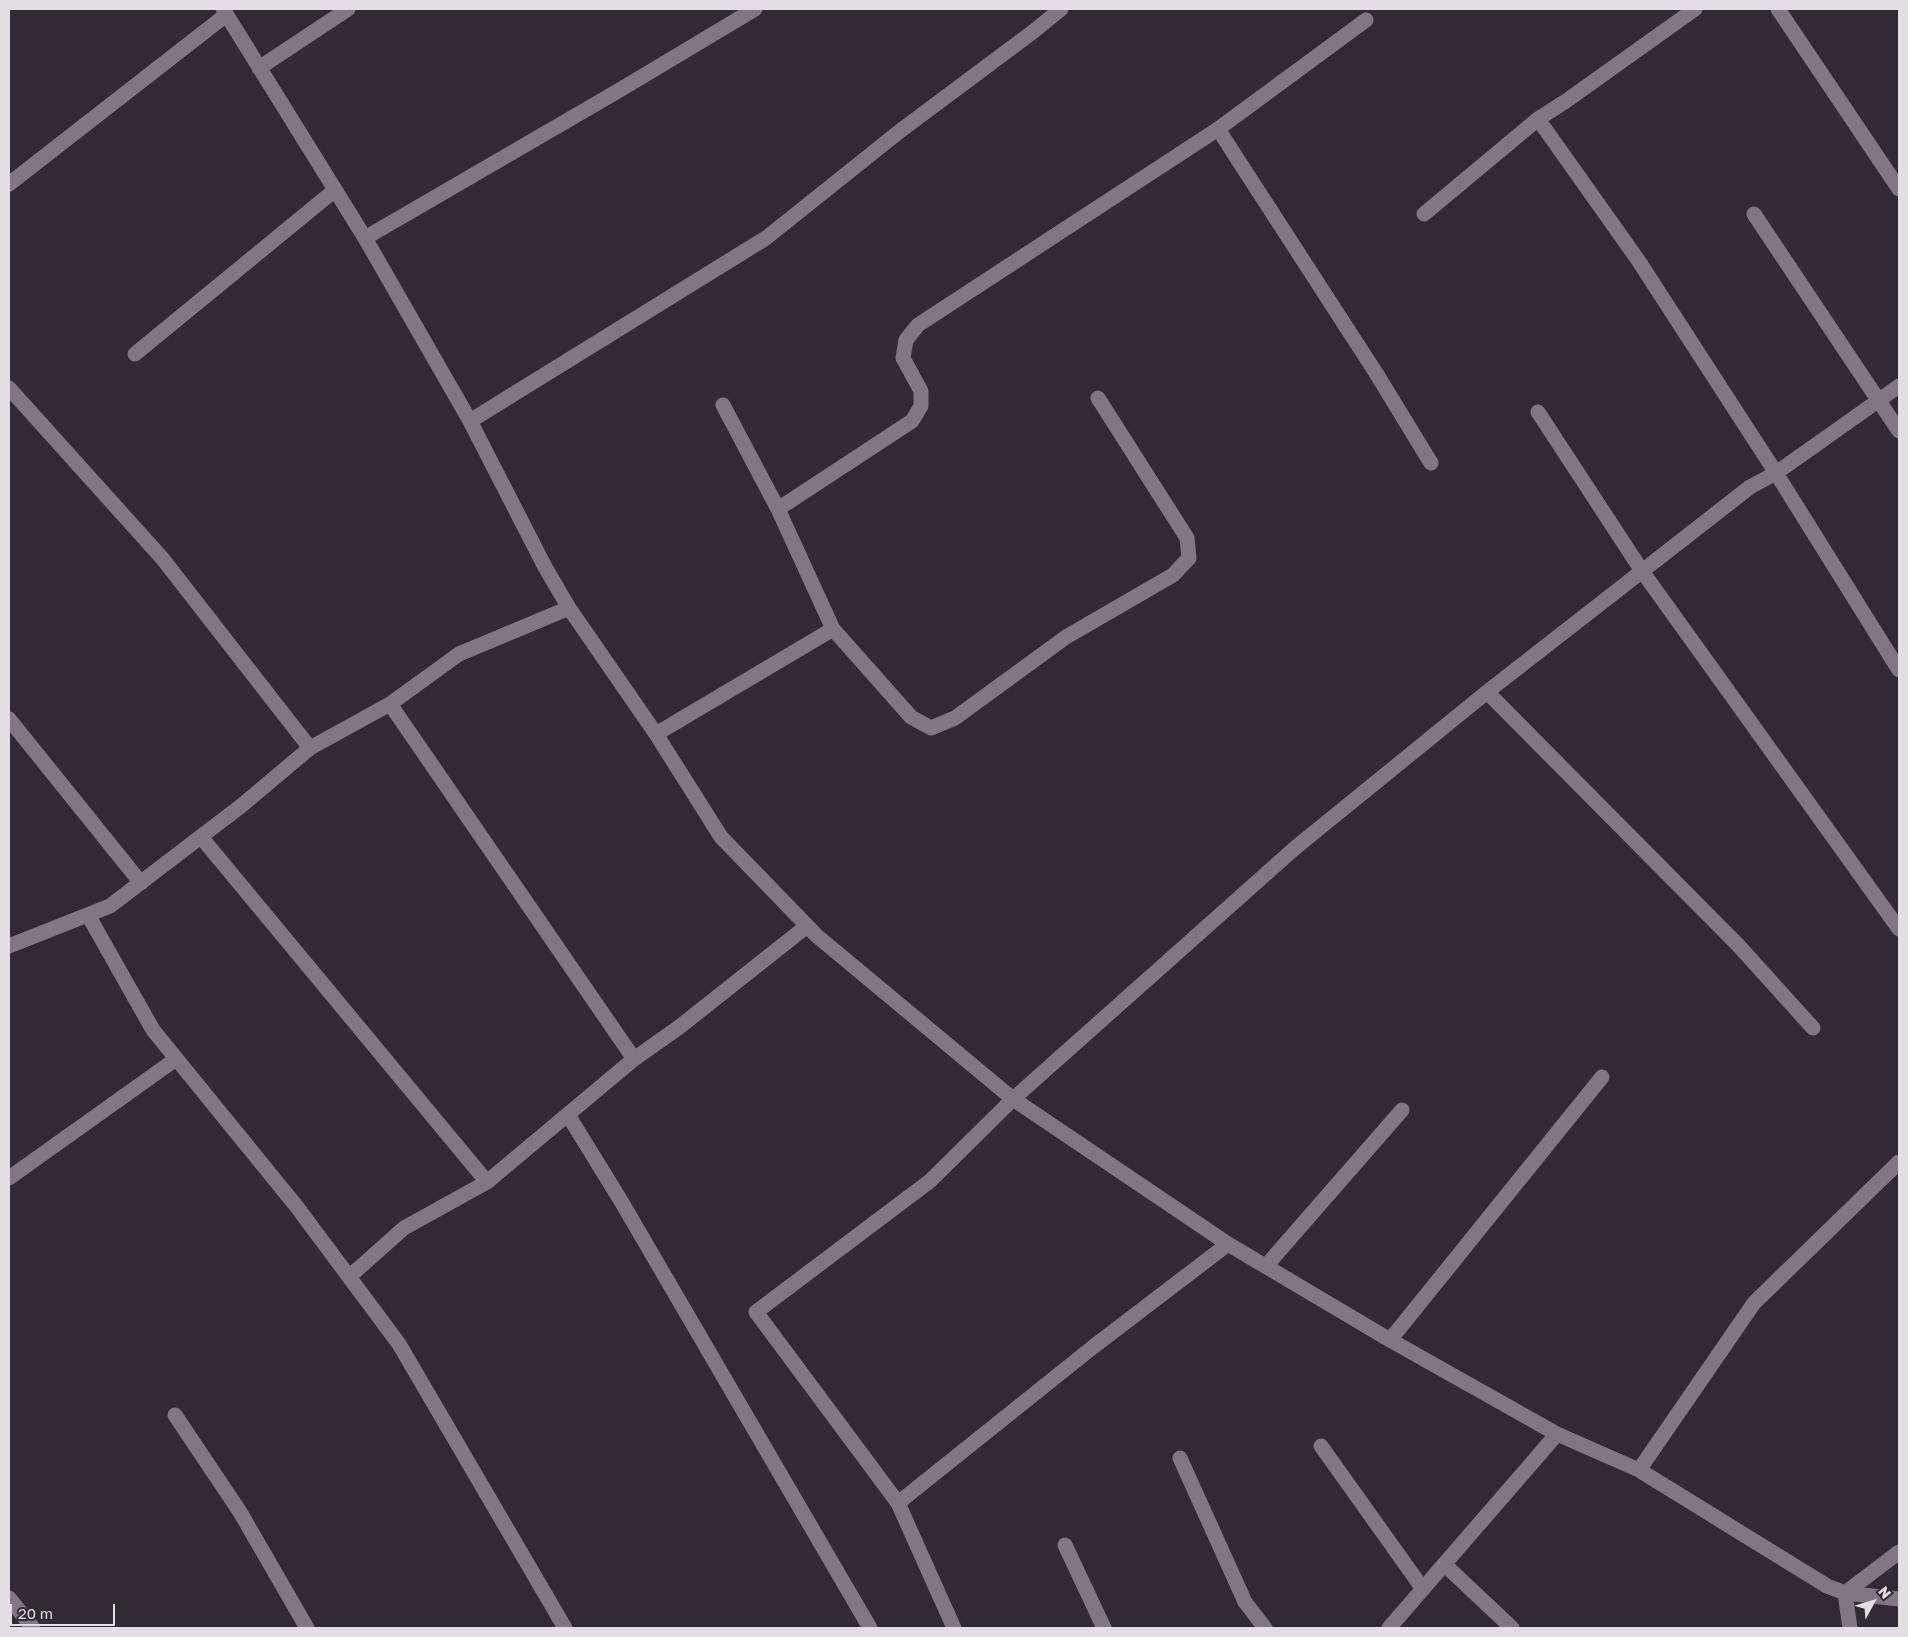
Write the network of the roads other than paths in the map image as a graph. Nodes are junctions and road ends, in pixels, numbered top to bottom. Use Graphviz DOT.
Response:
graph roads {
  1 [pos="348,9"];
  2 [pos="755,9"];
  3 [pos="1061,9"];
  4 [pos="1695,9"];
  5 [pos="1778,9"];
  6 [pos="225,12"];
  7 [pos="1366,20"];
  8 [pos="259,68"];
  9 [pos="1538,119"];
  10 [pos="1218,129"];
  11 [pos="9,184"];
  12 [pos="1899,189"];
  13 [pos="335,190"];
  14 [pos="1424,214"];
  15 [pos="1754,214"];
  16 [pos="365,238"];
  17 [pos="135,354"];
  18 [pos="1899,386"];
  19 [pos="9,388"];
  20 [pos="1098,398"];
  21 [pos="1878,400"];
  22 [pos="722,405"];
  23 [pos="1538,412"];
  24 [pos="470,421"];
  25 [pos="1899,431"];
  26 [pos="1431,463"];
  27 [pos="1776,473"];
  28 [pos="778,509"];
  29 [pos="1642,571"];
  30 [pos="570,608"];
  31 [pos="833,629"];
  32 [pos="1899,670"];
  33 [pos="1486,692"];
  34 [pos="390,704"];
  35 [pos="9,719"];
  36 [pos="656,734"];
  37 [pos="310,748"];
  38 [pos="201,837"];
  39 [pos="141,883"];
  40 [pos="88,915"];
  41 [pos="807,926"];
  42 [pos="1899,929"];
  43 [pos="9,946"];
  44 [pos="1813,1028"];
  45 [pos="176,1059"];
  46 [pos="634,1059"];
  47 [pos="1602,1077"];
  48 [pos="1013,1099"];
  49 [pos="1402,1110"];
  50 [pos="568,1115"];
  51 [pos="1899,1162"];
  52 [pos="9,1178"];
  53 [pos="487,1182"];
  54 [pos="1228,1244"];
  55 [pos="1266,1266"];
  56 [pos="349,1277"];
  57 [pos="1390,1340"];
  58 [pos="175,1415"];
  59 [pos="1557,1434"];
  60 [pos="1321,1446"];
  61 [pos="1180,1458"];
  62 [pos="1639,1470"];
  63 [pos="898,1503"];
  64 [pos="1065,1545"];
  65 [pos="1899,1552"];
  66 [pos="1444,1564"];
  67 [pos="1422,1589"];
  68 [pos="1845,1593"];
  69 [pos="9,1598"];
  70 [pos="1899,1599"];
  71 [pos="33,1628"];
  72 [pos="307,1628"];
  73 [pos="565,1628"];
  74 [pos="870,1628"];
  75 [pos="954,1628"];
  76 [pos="1104,1628"];
  77 [pos="1265,1628"];
  78 [pos="1389,1628"];
  79 [pos="1512,1628"];
  80 [pos="1850,1628"];
  1 -- 8 [label="street"];
  2 -- 16 [label="street"];
  3 -- 24 [label="street"];
  4 -- 9 [label="street"];
  5 -- 12 [label="street"];
  6 -- 8 [label="street"];
  6 -- 11 [label="street"];
  7 -- 10 [label="street"];
  8 -- 13 [label="street"];
  9 -- 14 [label="street"];
  9 -- 27 [label="street"];
  10 -- 26 [label="street"];
  10 -- 28 [label="street"];
  13 -- 16 [label="street"];
  13 -- 17 [label="street"];
  15 -- 21 [label="street"];
  16 -- 24 [label="street"];
  18 -- 21 [label="street"];
  19 -- 37 [label="street"];
  20 -- 31 [label="street"];
  21 -- 25 [label="street"];
  21 -- 27 [label="street"];
  22 -- 28 [label="street"];
  23 -- 29 [label="street"];
  24 -- 30 [label="street"];
  27 -- 29 [label="street"];
  27 -- 32 [label="street"];
  28 -- 31 [label="street"];
  29 -- 33 [label="street"];
  29 -- 42 [label="street"];
  30 -- 34 [label="street"];
  30 -- 36 [label="street"];
  31 -- 36 [label="street"];
  33 -- 44 [label="street"];
  33 -- 48 [label="street"];
  34 -- 37 [label="street"];
  34 -- 46 [label="street"];
  35 -- 39 [label="street"];
  36 -- 41 [label="street"];
  37 -- 38 [label="street"];
  38 -- 39 [label="street"];
  38 -- 53 [label="street"];
  39 -- 40 [label="street"];
  40 -- 43 [label="street"];
  40 -- 45 [label="street"];
  41 -- 46 [label="street"];
  41 -- 48 [label="street"];
  45 -- 52 [label="street"];
  45 -- 56 [label="street"];
  46 -- 50 [label="street"];
  47 -- 57 [label="street"];
  48 -- 54 [label="street"];
  48 -- 63 [label="street"];
  49 -- 55 [label="street"];
  50 -- 53 [label="street"];
  50 -- 74 [label="street"];
  51 -- 62 [label="street"];
  53 -- 56 [label="street"];
  54 -- 55 [label="street"];
  54 -- 63 [label="street"];
  55 -- 57 [label="street"];
  56 -- 73 [label="street"];
  57 -- 59 [label="street"];
  58 -- 72 [label="street"];
  59 -- 62 [label="street"];
  59 -- 66 [label="street"];
  60 -- 67 [label="street"];
  61 -- 77 [label="street"];
  62 -- 68 [label="street"];
  63 -- 75 [label="street"];
  64 -- 76 [label="street"];
  65 -- 68 [label="street"];
  66 -- 67 [label="street"];
  66 -- 79 [label="street"];
  67 -- 78 [label="street"];
  68 -- 70 [label="street"];
  68 -- 80 [label="street"];
  69 -- 71 [label="street"];
}
